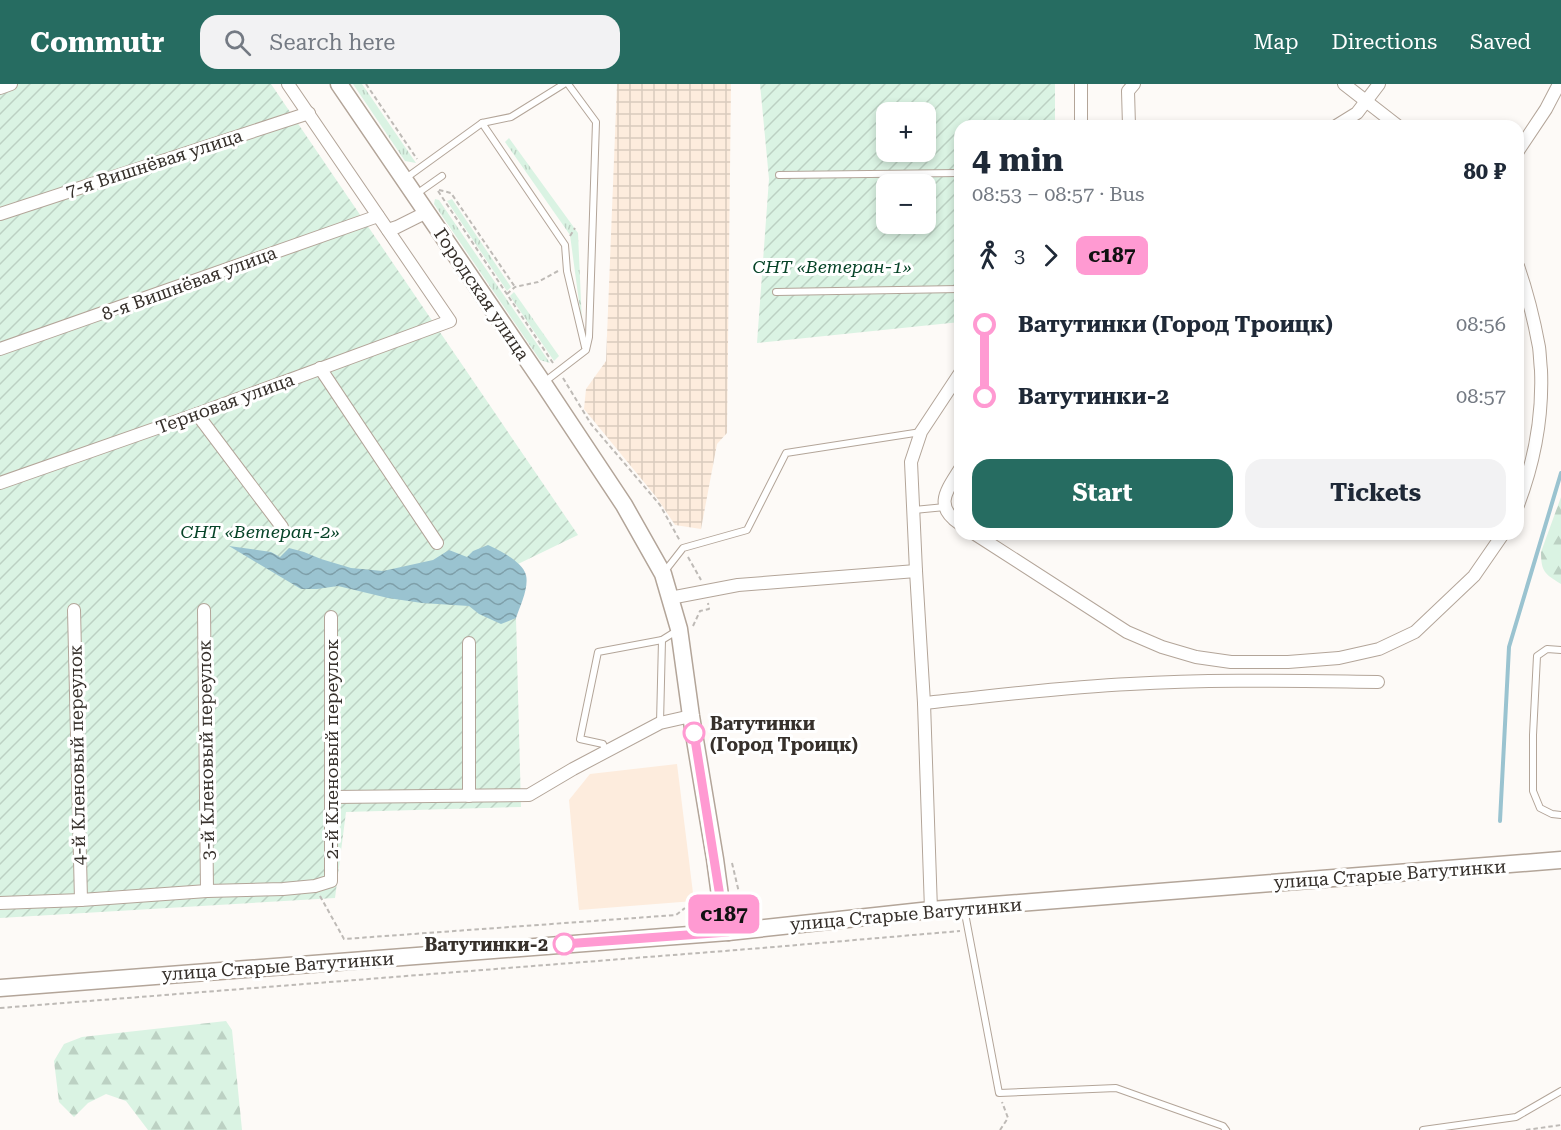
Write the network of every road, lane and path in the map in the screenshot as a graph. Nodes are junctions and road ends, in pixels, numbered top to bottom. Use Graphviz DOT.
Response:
graph roads {
  1 [pos="11,84"];
  2 [pos="288,84"];
  3 [pos="339,84"];
  4 [pos="366,84"];
  5 [pos="564,84"];
  6 [pos="568,84"];
  7 [pos="1082,84"];
  8 [pos="1134,84"];
  9 [pos="1344,84"];
  10 [pos="1379,84"];
  11 [pos="1559,84"];
  12 [pos="0,88"];
  13 [pos="1366,100"];
  14 [pos="309,113"];
  15 [pos="1081,120"];
  16 [pos="1129,120"];
  17 [pos="1346,120"];
  18 [pos="1391,120"];
  19 [pos="482,123"];
  20 [pos="1524,142"];
  21 [pos="423,167"];
  22 [pos="954,172"];
  23 [pos="779,175"];
  24 [pos="442,176"];
  25 [pos="404,179"];
  26 [pos="415,195"];
  27 [pos="427,212"];
  28 [pos="0,214"];
  29 [pos="378,216"];
  30 [pos="575,228"];
  31 [pos="388,230"];
  32 [pos="570,235"];
  33 [pos="562,275"];
  34 [pos="515,287"];
  35 [pos="1524,287"];
  36 [pos="954,289"];
  37 [pos="776,292"];
  38 [pos="506,294"];
  39 [pos="0,349"];
  40 [pos="586,350"];
  41 [pos="320,368"];
  42 [pos="559,371"];
  43 [pos="954,382"];
  44 [pos="543,383"];
  45 [pos="197,414"];
  46 [pos="921,432"];
  47 [pos="954,479"];
  48 [pos="0,483"];
  49 [pos="1524,488"];
  50 [pos="945,507"];
  51 [pos="913,510"];
  52 [pos="954,519"];
  53 [pos="282,527"];
  54 [pos="984,540"];
  55 [pos="1499,540"];
  56 [pos="437,543"];
  57 [pos="683,548"];
  58 [pos="916,571"];
  59 [pos="663,574"];
  60 [pos="707,591"];
  61 [pos="669,598"];
  62 [pos="74,610"];
  63 [pos="204,610"];
  64 [pos="331,617"];
  65 [pos="684,631"];
  66 [pos="662,640"];
  67 [pos="469,643"];
  68 [pos="1561,650"];
  69 [pos="1378,682"];
  70 [pos="924,703"];
  71 [pos="690,716"];
  72 [pos="660,723"];
  73 [pos="606,752"];
  74 [pos="469,796"];
  75 [pos="330,797"];
  76 [pos="1561,815"];
  77 [pos="730,854"];
  78 [pos="1561,860"];
  79 [pos="315,886"];
  80 [pos="207,891"];
  81 [pos="81,900"];
  82 [pos="741,901"];
  83 [pos="0,903"];
  84 [pos="964,907"];
  85 [pos="685,908"];
  86 [pos="931,910"];
  87 [pos="969,930"];
  88 [pos="728,932"];
  89 [pos="0,988"];
  90 [pos="0,1008"];
  91 [pos="1561,1091"];
  92 [pos="999,1093"];
  93 [pos="1561,1125"];
  94 [pos="1000,1130"];
  95 [pos="1226,1130"];
  96 [pos="1423,1130"];
  97 [pos="1526,1130"];
  1 -- 12 [label="street"];
  2 -- 14 [label="street"];
  3 -- 25 [label="main road, Городская улица"];
  4 -- 21 [label="path"];
  5 -- 19 [label="lane"];
  6 -- 40 [label="lane"];
  7 -- 15 [label="street"];
  8 -- 16 [label="street"];
  9 -- 13 [label="street"];
  10 -- 13 [label="street"];
  11 -- 20 [label="street"];
  13 -- 17 [label="street"];
  13 -- 18 [label="street"];
  14 -- 28 [label="street, 7-я Вишнёвая улица"];
  14 -- 29 [label="street"];
  19 -- 21 [label="lane"];
  19 -- 40 [label="lane"];
  21 -- 25 [label="lane"];
  22 -- 23 [label="lane"];
  24 -- 26 [label="lane"];
  25 -- 26 [label="main road, Городская улица"];
  26 -- 27 [label="main road, Городская улица"];
  27 -- 31 [label="street"];
  27 -- 44 [label="main road, Городская улица"];
  29 -- 31 [label="street"];
  29 -- 39 [label="street, 8-я Вишнёвая улица"];
  30 -- 32 [label="path"];
  31 -- 41 [label="street, Терновая улица"];
  33 -- 34 [label="path"];
  34 -- 38 [label="path"];
  34 -- 38 [label="path"];
  35 -- 49 [label="street"];
  36 -- 37 [label="lane"];
  38 -- 42 [label="path"];
  40 -- 42 [label="lane"];
  41 -- 45 [label="street, Терновая улица"];
  41 -- 56 [label="street"];
  42 -- 44 [label="lane"];
  42 -- 57 [label="path"];
  43 -- 46 [label="street"];
  44 -- 59 [label="main road, Городская улица"];
  45 -- 48 [label="street, Терновая улица"];
  45 -- 53 [label="street"];
  46 -- 51 [label="street"];
  46 -- 57 [label="lane"];
  47 -- 50 [label="street"];
  50 -- 51 [label="lane"];
  50 -- 52 [label="street"];
  51 -- 58 [label="street"];
  54 -- 55 [label="street"];
  57 -- 59 [label="lane"];
  57 -- 60 [label="path"];
  58 -- 60 [label="street"];
  58 -- 70 [label="street"];
  59 -- 61 [label="main road, Городская улица"];
  60 -- 61 [label="street"];
  60 -- 65 [label="path"];
  61 -- 65 [label="main road, Городская улица"];
  62 -- 81 [label="street, 4-й Кленовый переулок"];
  63 -- 80 [label="street, 3-й Кленовый переулок"];
  64 -- 75 [label="street, 2-й Кленовый переулок"];
  65 -- 66 [label="lane"];
  65 -- 71 [label="main road, Городская улица"];
  66 -- 72 [label="lane"];
  66 -- 73 [label="lane"];
  67 -- 74 [label="street"];
  68 -- 76 [label="lane"];
  69 -- 70 [label="street"];
  70 -- 86 [label="street"];
  71 -- 72 [label="street"];
  71 -- 88 [label="main road, Городская улица"];
  72 -- 73 [label="street"];
  73 -- 74 [label="street"];
  74 -- 75 [label="street"];
  75 -- 79 [label="street, 2-й Кленовый переулок"];
  77 -- 82 [label="path"];
  78 -- 84 [label="main road, улица Старые Ватутинки"];
  79 -- 80 [label="street"];
  79 -- 85 [label="path"];
  80 -- 81 [label="street"];
  81 -- 83 [label="street"];
  84 -- 86 [label="main road, улица Старые Ватутинки"];
  84 -- 87 [label="lane"];
  86 -- 88 [label="main road, улица Старые Ватутинки"];
  87 -- 90 [label="path"];
  87 -- 92 [label="lane"];
  88 -- 89 [label="main road, улица Старые Ватутинки"];
  91 -- 96 [label="lane"];
  92 -- 94 [label="path"];
  92 -- 95 [label="lane"];
  93 -- 97 [label="path"];
}
